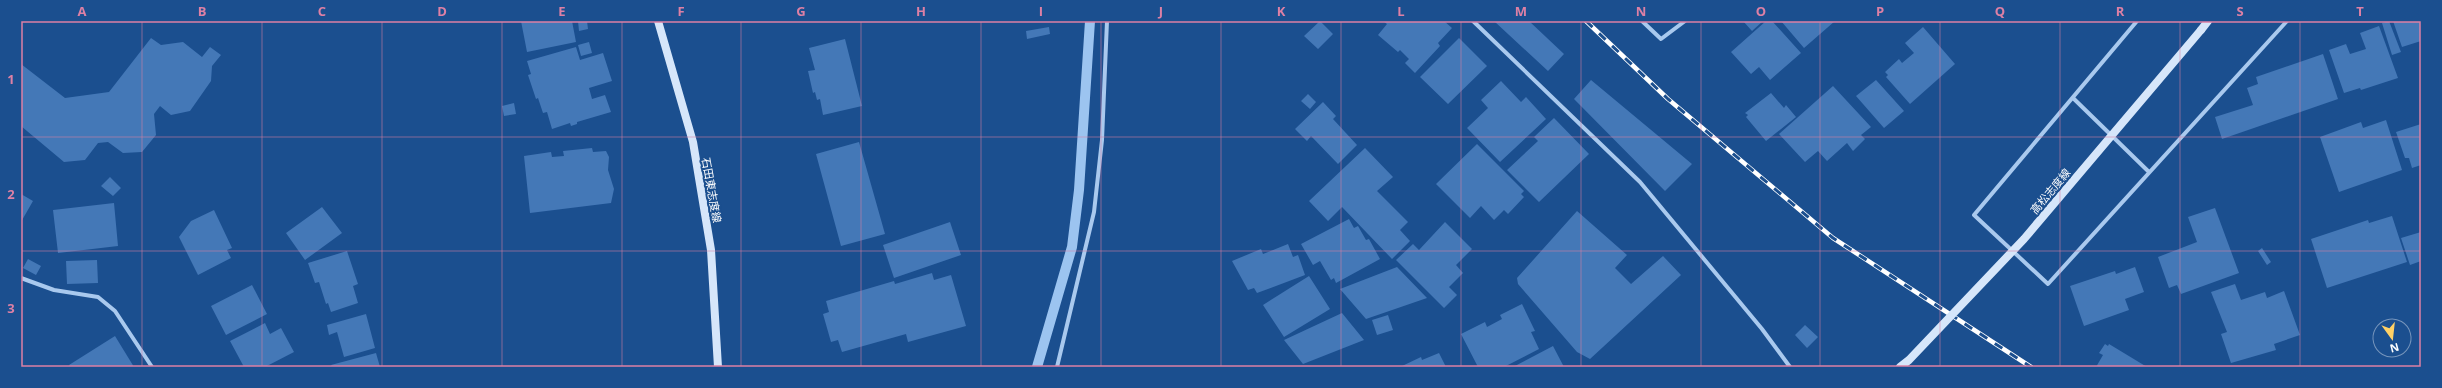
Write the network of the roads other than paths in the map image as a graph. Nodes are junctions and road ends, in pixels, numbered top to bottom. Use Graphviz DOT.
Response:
graph roads {
  1 [pos="658,21"];
  2 [pos="1107,21"];
  3 [pos="1472,21"];
  4 [pos="1642,21"];
  5 [pos="1685,21"];
  6 [pos="2137,21"];
  7 [pos="2208,21"];
  8 [pos="2287,21"];
  9 [pos="2073,98"];
  10 [pos="2149,172"];
  11 [pos="21,278"];
  12 [pos="152,367"];
  13 [pos="718,367"];
  14 [pos="1057,367"];
  15 [pos="1790,367"];
  16 [pos="1900,367"];
  1 -- 13 [label="main road, 石田東志度線"];
  2 -- 14 [label="street"];
  3 -- 15 [label="street"];
  4 -- 5 [label="street"];
  6 -- 9 [label="street"];
  7 -- 16 [label="main road, 高松志度線, bridge"];
  8 -- 10 [label="street"];
  9 -- 10 [label="street"];
  9 -- 10 [label="street"];
  11 -- 12 [label="street"];
}
